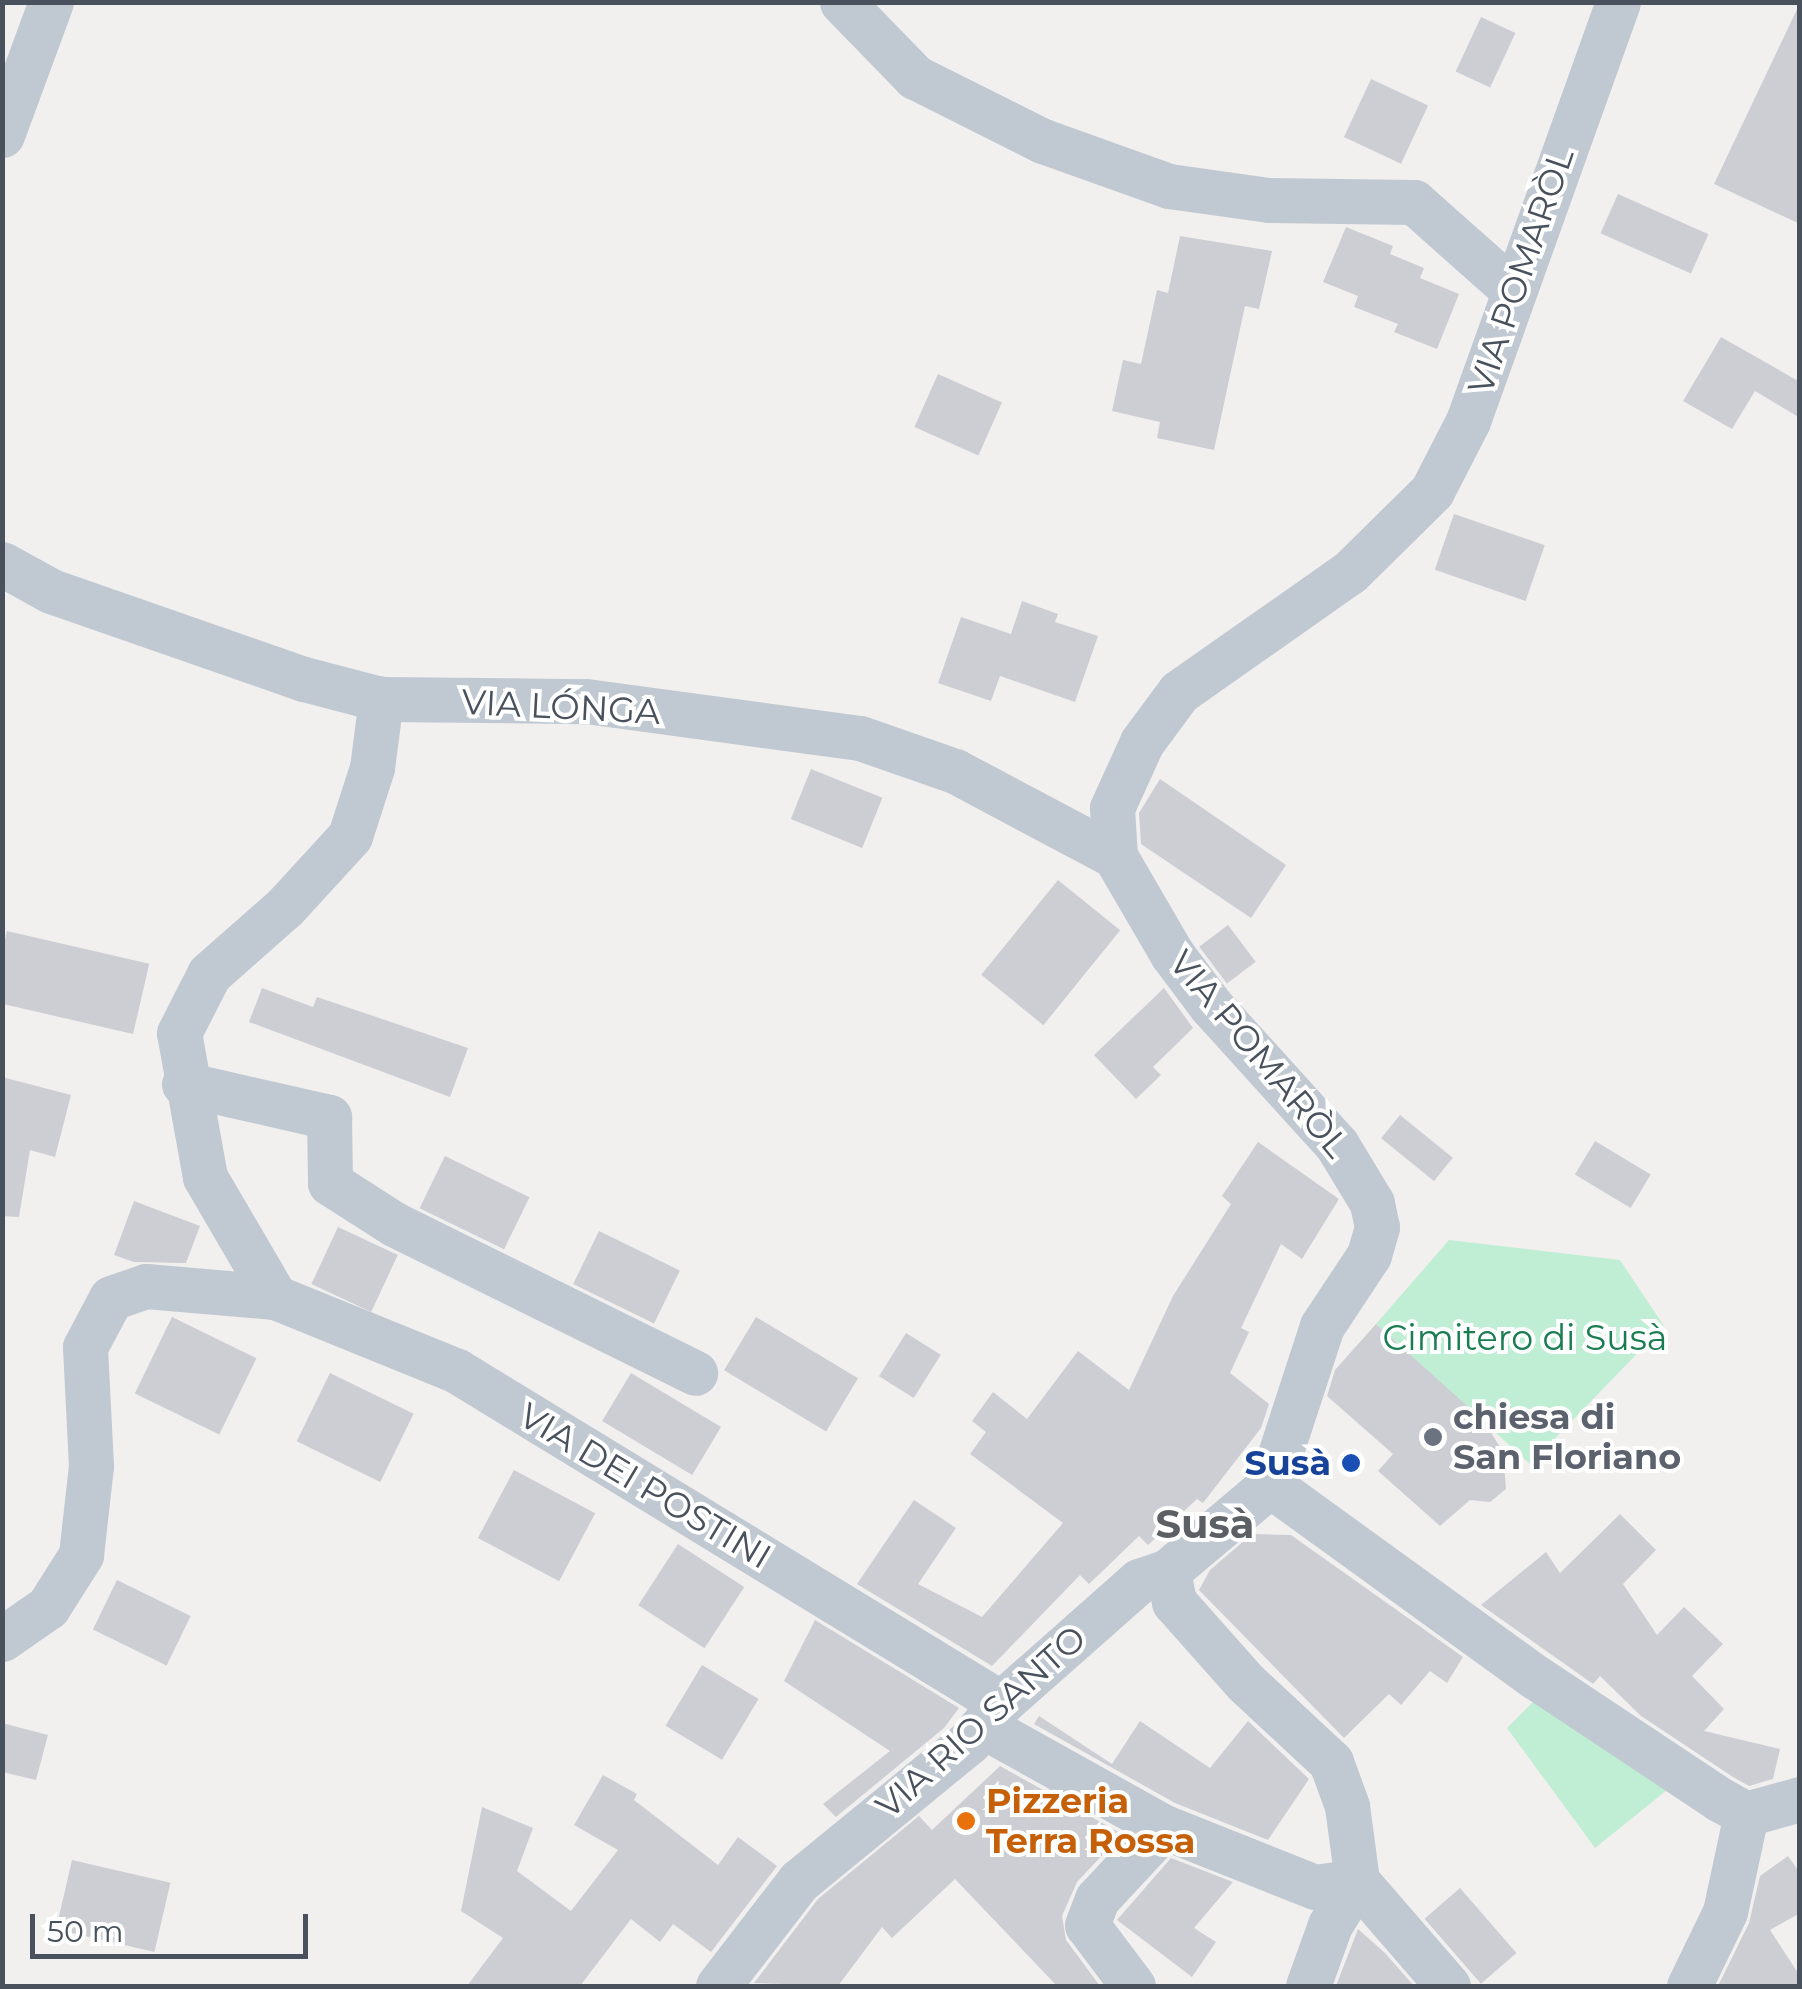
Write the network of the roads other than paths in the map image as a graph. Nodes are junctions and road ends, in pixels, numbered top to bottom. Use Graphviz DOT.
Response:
graph roads {
  1 [pos="50,2"];
  2 [pos="1618,2"];
  3 [pos="842,7"];
  4 [pos="2,135"];
  5 [pos="1513,290"];
  6 [pos="2,564"];
  7 [pos="381,699"];
  8 [pos="1115,856"];
  9 [pos="184,1084"];
  10 [pos="275,1298"];
  11 [pos="695,1373"];
  12 [pos="1270,1485"];
  13 [pos="1168,1571"];
  14 [pos="2,1639"];
  15 [pos="992,1714"];
  16 [pos="1800,1799"];
  17 [pos="1746,1814"];
  18 [pos="1164,1827"];
  19 [pos="1356,1880"];
  20 [pos="718,1986"];
  21 [pos="1132,1986"];
  22 [pos="1308,1986"];
  23 [pos="1448,1986"];
  24 [pos="1689,1986"];
  1 -- 4 [label="street"];
  2 -- 5 [label="street, VIA POMARÒL"];
  3 -- 5 [label="street"];
  5 -- 8 [label="street, VIA POMARÒL"];
  6 -- 7 [label="street, VIA LÓNGA"];
  7 -- 8 [label="street, VIA LÓNGA"];
  7 -- 9 [label="street"];
  8 -- 12 [label="street, VIA POMARÒL"];
  9 -- 10 [label="street"];
  9 -- 11 [label="street"];
  10 -- 14 [label="street, VIA DEI POSTINI"];
  10 -- 15 [label="street, VIA DEI POSTINI"];
  12 -- 13 [label="street, VIA RIO SANTO"];
  12 -- 17 [label="street"];
  13 -- 15 [label="street, VIA RIO SANTO"];
  13 -- 19 [label="street"];
  15 -- 18 [label="street, VIA DEI POSTINI"];
  15 -- 20 [label="street, VIA RIO SANTO"];
  16 -- 17 [label="street"];
  17 -- 24 [label="street"];
  18 -- 19 [label="street, VIA DEI POSTINI"];
  18 -- 21 [label="street"];
  19 -- 22 [label="street"];
  19 -- 23 [label="street"];
}
